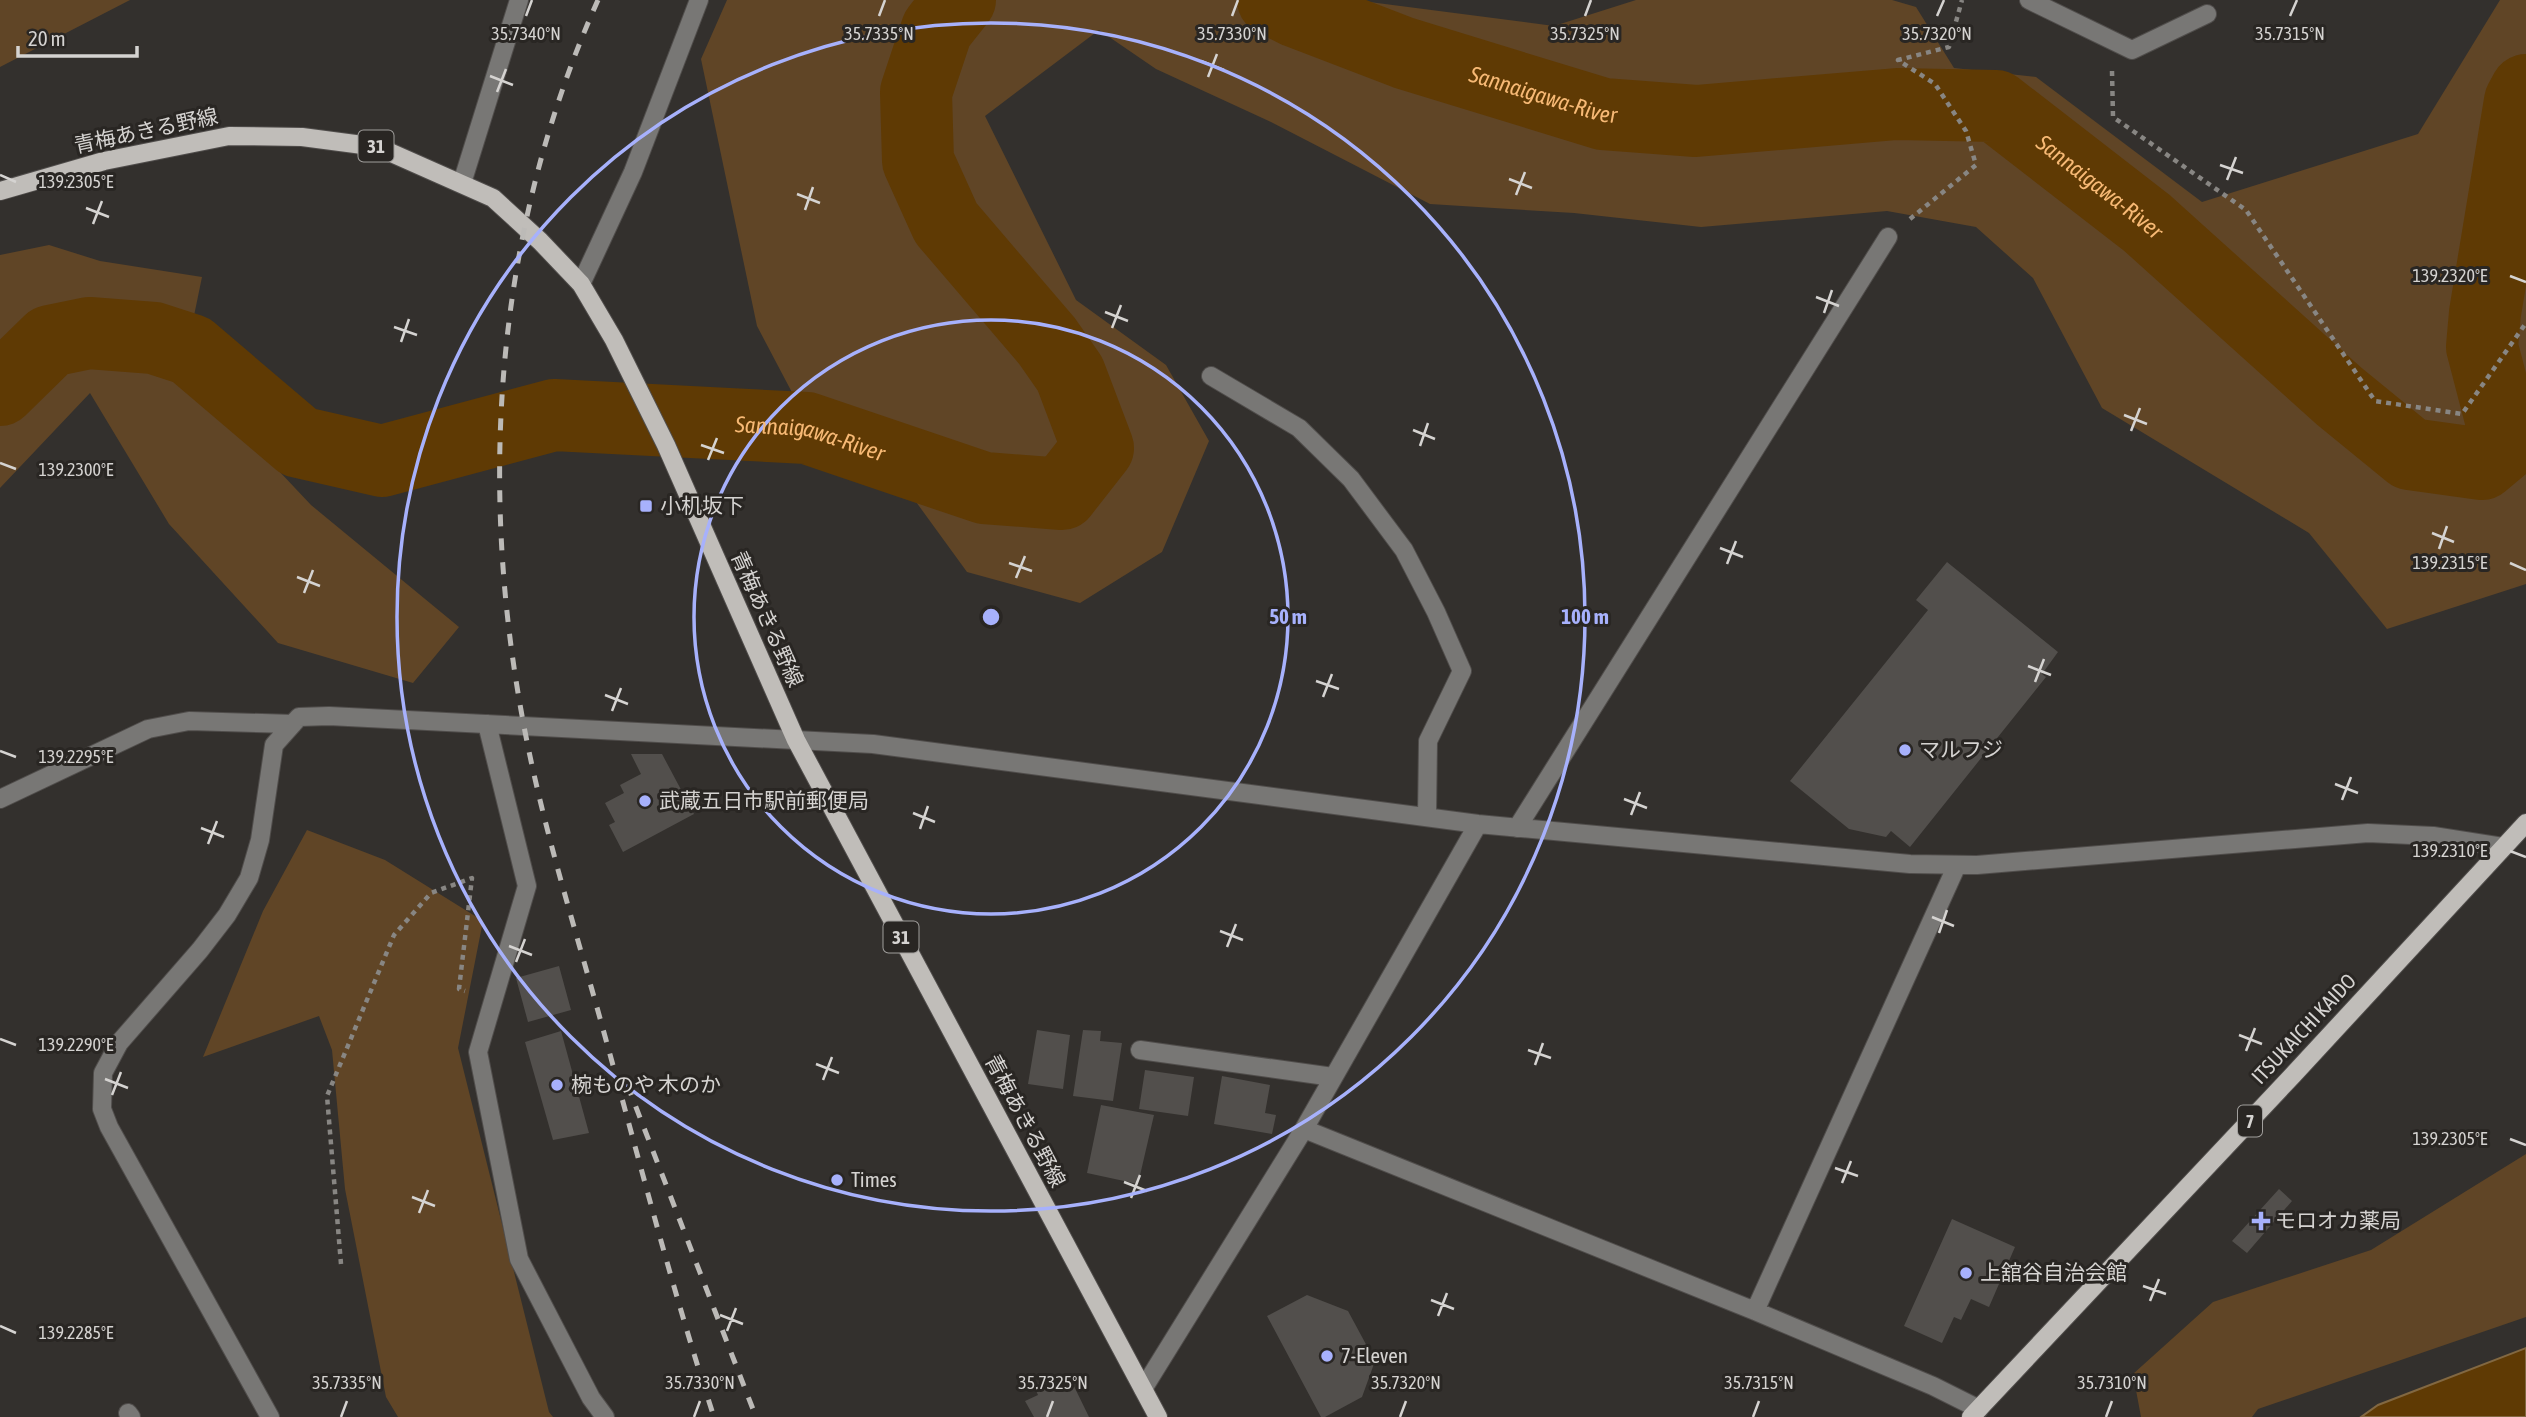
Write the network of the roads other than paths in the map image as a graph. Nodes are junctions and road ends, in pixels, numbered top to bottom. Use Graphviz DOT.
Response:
graph roads {
  1 [pos="519,0"];
  2 [pos="699,0"];
  3 [pos="2029,0"];
  4 [pos="2207,14"];
  5 [pos="462,183"];
  6 [pos="0,191"];
  7 [pos="1888,237"];
  8 [pos="581,284"];
  9 [pos="1211,376"];
  10 [pos="293,724"];
  11 [pos="487,724"];
  12 [pos="796,740"];
  13 [pos="0,799"];
  14 [pos="1427,817"];
  15 [pos="2526,823"];
  16 [pos="1478,824"];
  17 [pos="1517,828"];
  18 [pos="2503,848"];
  19 [pos="1957,865"];
  20 [pos="1140,1050"];
  21 [pos="1333,1077"];
  22 [pos="1304,1129"];
  23 [pos="1755,1311"];
  24 [pos="1143,1389"];
  25 [pos="1975,1413"];
  26 [pos="270,1417"];
  27 [pos="605,1417"];
  28 [pos="1158,1417"];
  1 -- 5 [label="street"];
  2 -- 8 [label="street"];
  3 -- 4 [label="street"];
  5 -- 6 [label="main road, 青梅あきる野線 / 31"];
  5 -- 8 [label="main road, 青梅あきる野線 / 31"];
  7 -- 17 [label="street"];
  8 -- 12 [label="main road, 青梅あきる野線 / 31"];
  9 -- 14 [label="street"];
  10 -- 11 [label="street"];
  10 -- 13 [label="street"];
  10 -- 26 [label="street"];
  11 -- 12 [label="street"];
  11 -- 27 [label="street"];
  12 -- 14 [label="street"];
  12 -- 24 [label="main road, 青梅あきる野線 / 31"];
  14 -- 16 [label="street"];
  15 -- 18 [label="main road, ITSUKAICHI KAIDO / 7"];
  16 -- 17 [label="street"];
  16 -- 21 [label="street"];
  17 -- 19 [label="street"];
  18 -- 19 [label="street"];
  18 -- 25 [label="main road, ITSUKAICHI KAIDO / 7"];
  19 -- 23 [label="street"];
  20 -- 21 [label="street"];
  21 -- 22 [label="street"];
  22 -- 23 [label="street"];
  22 -- 24 [label="street"];
  23 -- 25 [label="street"];
  24 -- 28 [label="main road, 青梅あきる野線 / 31"];
}
